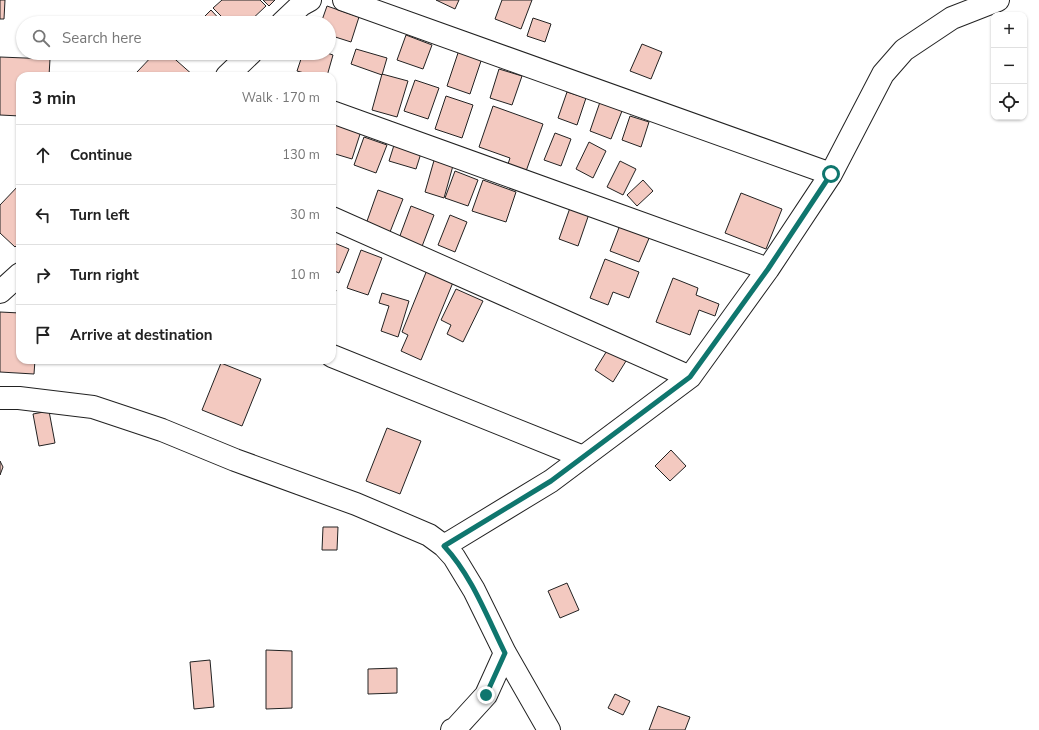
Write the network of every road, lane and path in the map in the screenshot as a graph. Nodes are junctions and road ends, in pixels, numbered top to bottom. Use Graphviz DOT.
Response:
graph roads {
  1 [pos="310,0"];
  2 [pos="344,0"];
  3 [pos="998,0"];
  4 [pos="290,16"];
  5 [pos="245,60"];
  6 [pos="234,72"];
  7 [pos="336,113"];
  8 [pos="831,174"];
  9 [pos="336,220"];
  10 [pos="768,269"];
  11 [pos="16,278"];
  12 [pos="0,292"];
  13 [pos="336,358"];
  14 [pos="690,377"];
  15 [pos="0,398"];
  16 [pos="583,457"];
  17 [pos="444,546"];
  18 [pos="505,653"];
  19 [pos="452,730"];
  20 [pos="549,730"];
  1 -- 4 [label="street"];
  2 -- 8 [label="street"];
  3 -- 8 [label="street"];
  5 -- 6 [label="street"];
  7 -- 10 [label="street"];
  8 -- 10 [label="street"];
  9 -- 14 [label="street"];
  10 -- 14 [label="street"];
  11 -- 12 [label="street"];
  13 -- 16 [label="street"];
  14 -- 16 [label="street"];
  15 -- 17 [label="street"];
  16 -- 17 [label="street"];
  17 -- 18 [label="street"];
  18 -- 19 [label="street"];
  18 -- 20 [label="street"];
}
